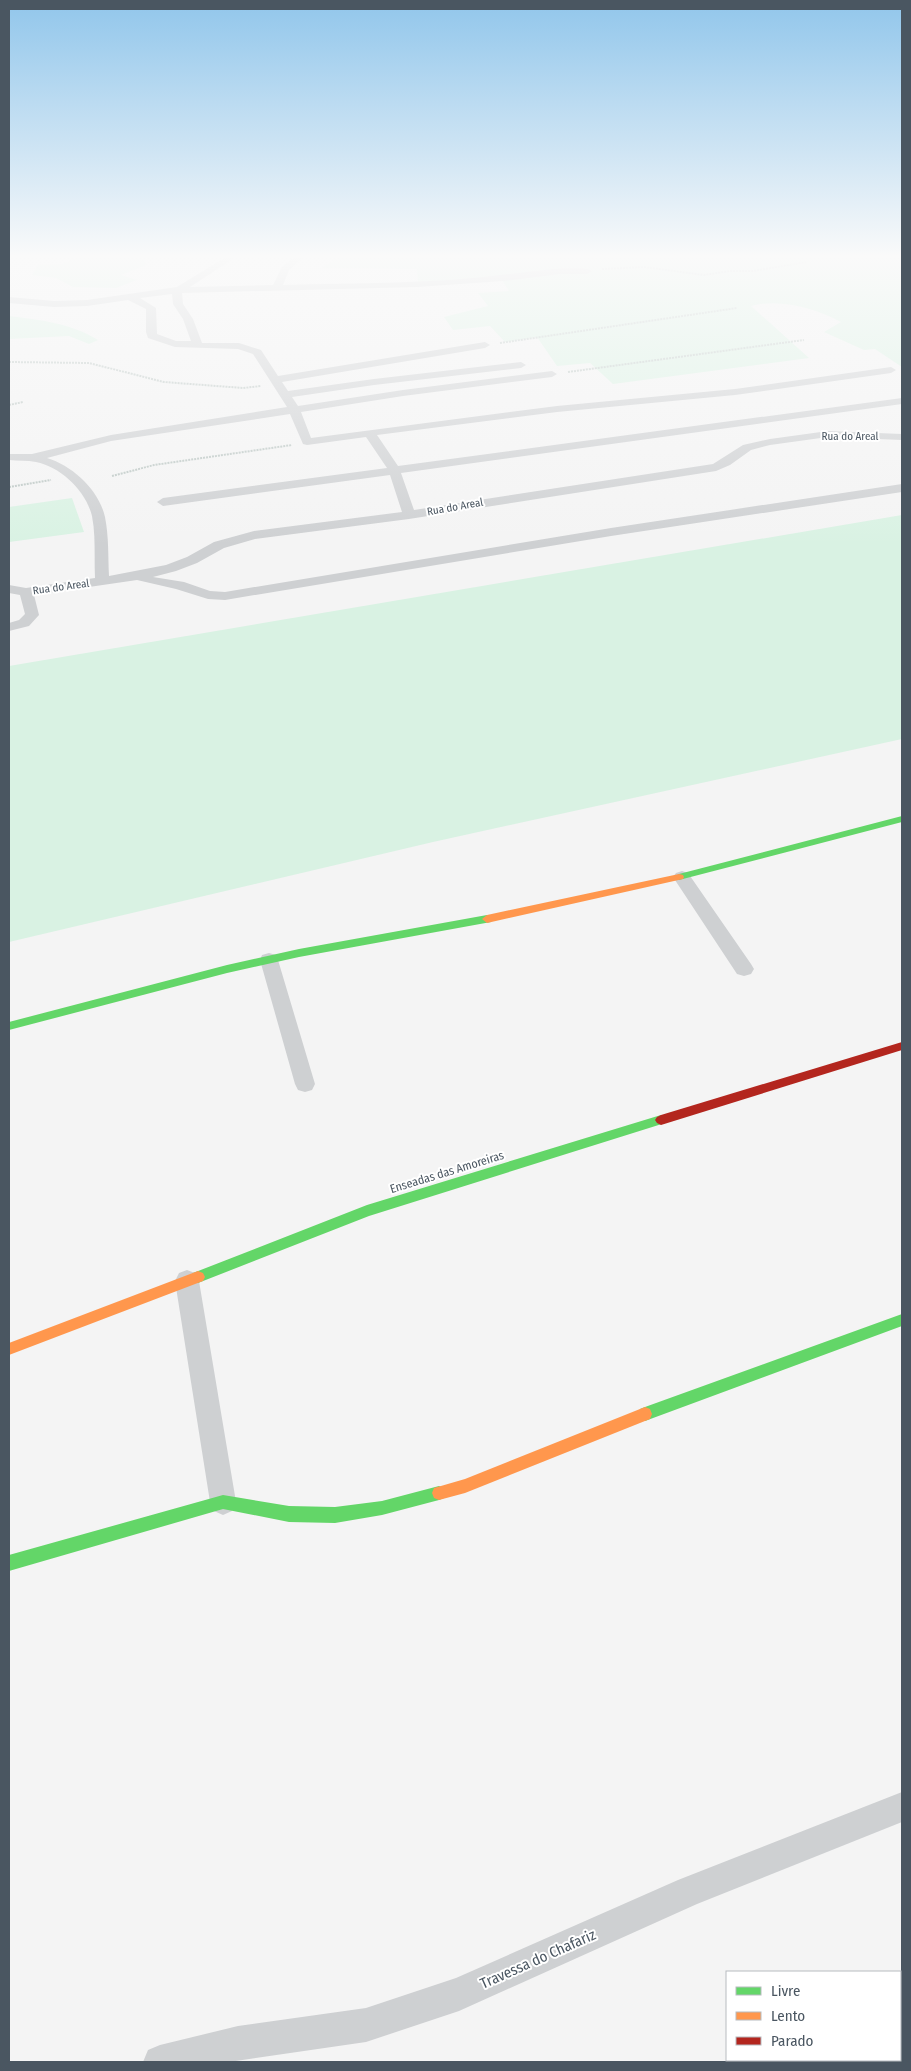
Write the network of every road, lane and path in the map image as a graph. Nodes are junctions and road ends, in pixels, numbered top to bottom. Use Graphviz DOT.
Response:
graph roads {
  1 [pos="256,352"];
  2 [pos="453,352"];
  3 [pos="718,352"];
  4 [pos="9,362"];
  5 [pos="521,365"];
  6 [pos="891,370"];
  7 [pos="552,374"];
  8 [pos="280,387"];
  9 [pos="735,392"];
  10 [pos="902,401"];
  11 [pos="23,402"];
  12 [pos="9,405"];
  13 [pos="294,409"];
  14 [pos="828,412"];
  15 [pos="778,418"];
  16 [pos="369,433"];
  17 [pos="812,436"];
  18 [pos="902,437"];
  19 [pos="307,442"];
  20 [pos="9,457"];
  21 [pos="31,458"];
  22 [pos="394,469"];
  23 [pos="112,476"];
  24 [pos="72,477"];
  25 [pos="9,487"];
  26 [pos="902,488"];
  27 [pos="163,502"];
  28 [pos="409,515"];
  29 [pos="134,577"];
  30 [pos="102,581"];
  31 [pos="9,589"];
  32 [pos="26,592"];
  33 [pos="9,627"];
  34 [pos="902,819"];
  35 [pos="682,877"];
  36 [pos="269,960"];
  37 [pos="744,969"];
  38 [pos="9,1026"];
  39 [pos="902,1046"];
  40 [pos="305,1084"];
  41 [pos="187,1281"];
  42 [pos="902,1320"];
  43 [pos="9,1349"];
  44 [pos="223,1502"];
  45 [pos="9,1562"];
  46 [pos="902,1807"];
  47 [pos="160,2062"];
  1 -- 8 [label="street"];
  2 -- 8 [label="street"];
  3 -- 7 [label="path"];
  4 -- 8 [label="path"];
  5 -- 8 [label="street"];
  6 -- 9 [label="street"];
  7 -- 13 [label="street"];
  8 -- 13 [label="street"];
  9 -- 15 [label="street"];
  9 -- 16 [label="street"];
  10 -- 14 [label="street"];
  11 -- 12 [label="path"];
  13 -- 19 [label="street"];
  13 -- 21 [label="street"];
  14 -- 15 [label="street"];
  14 -- 17 [label="street"];
  15 -- 22 [label="street"];
  16 -- 19 [label="street"];
  16 -- 22 [label="street"];
  17 -- 18 [label="street, Rua do Areal"];
  17 -- 28 [label="street, Rua do Areal"];
  19 -- 23 [label="path"];
  20 -- 21 [label="street"];
  21 -- 24 [label="street"];
  22 -- 27 [label="street"];
  22 -- 28 [label="street"];
  24 -- 25 [label="path"];
  24 -- 30 [label="street"];
  26 -- 29 [label="street"];
  28 -- 29 [label="street, Rua do Areal"];
  29 -- 30 [label="street, Rua do Areal"];
  30 -- 32 [label="street, Rua do Areal"];
  31 -- 32 [label="street, Rua do Areal"];
  32 -- 33 [label="street"];
  34 -- 35 [label="street"];
  35 -- 36 [label="street"];
  35 -- 37 [label="street"];
  36 -- 38 [label="street"];
  36 -- 40 [label="street"];
  39 -- 41 [label="street, Enseadas das Amoreiras"];
  41 -- 43 [label="street, Enseadas das Amoreiras"];
  41 -- 44 [label="street"];
  42 -- 44 [label="street"];
  44 -- 45 [label="street"];
  46 -- 47 [label="street, Travessa do Chafariz"];
}
